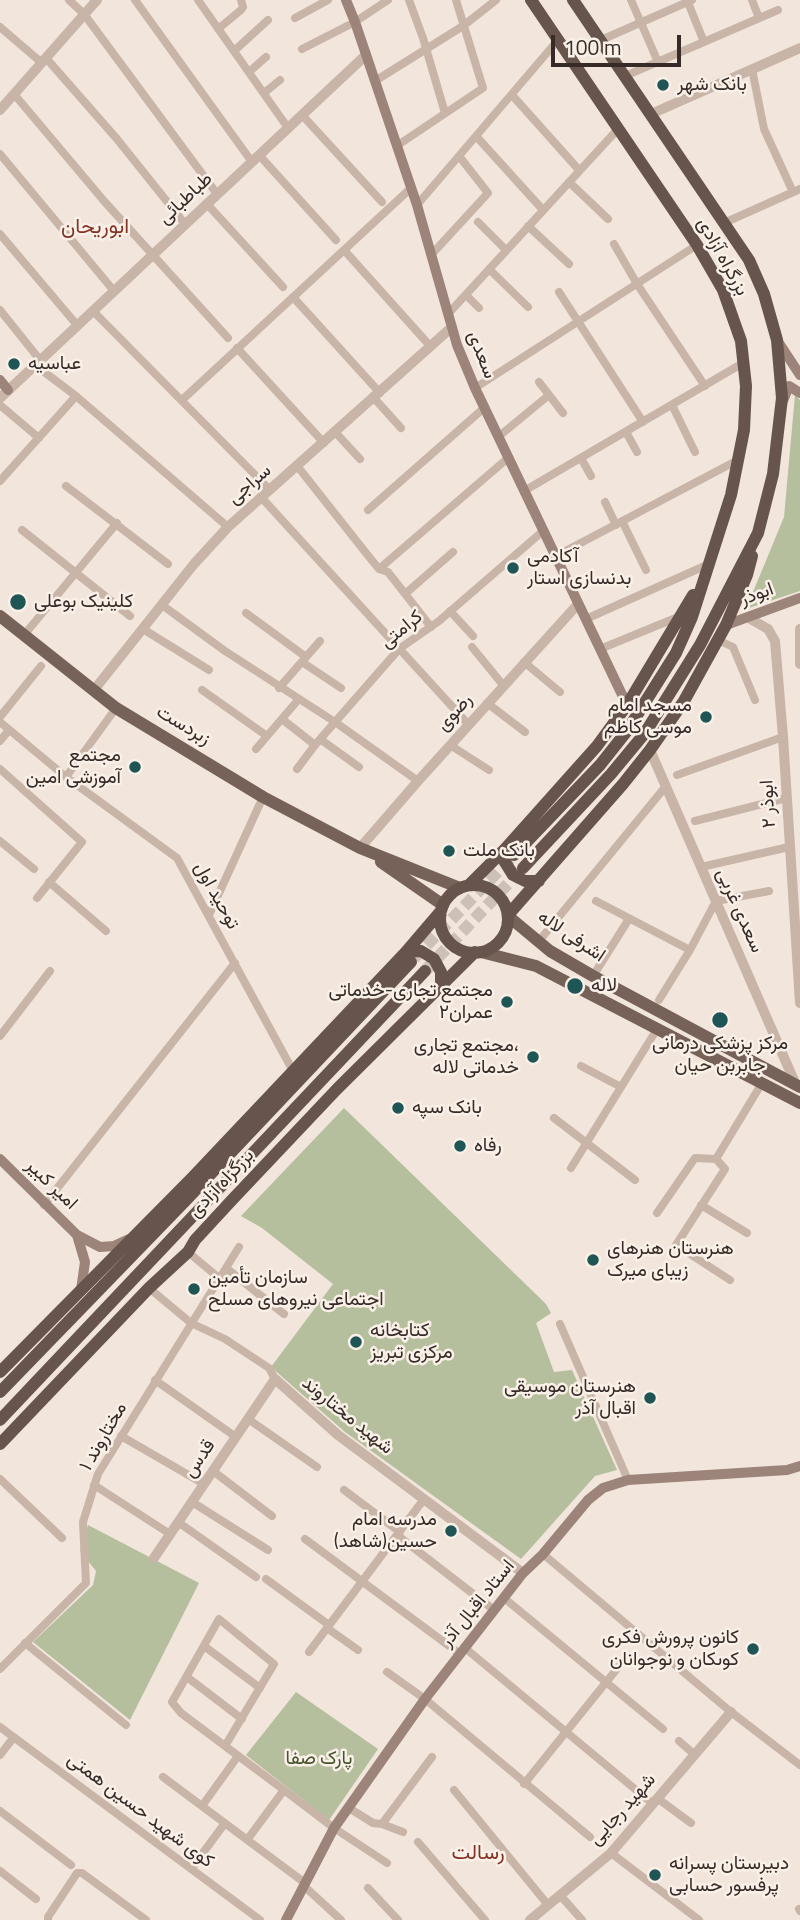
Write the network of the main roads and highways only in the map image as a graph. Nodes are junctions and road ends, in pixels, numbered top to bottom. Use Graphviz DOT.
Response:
graph roads {
  1 [pos="346,0"];
  2 [pos="531,0"];
  3 [pos="573,0"];
  4 [pos="777,340"];
  5 [pos="800,375"];
  6 [pos="0,380"];
  7 [pos="800,393"];
  8 [pos="4,394"];
  9 [pos="781,407"];
  10 [pos="758,533"];
  11 [pos="708,567"];
  12 [pos="800,598"];
  13 [pos="0,616"];
  14 [pos="726,625"];
  15 [pos="627,705"];
  16 [pos="360,848"];
  17 [pos="509,852"];
  18 [pos="523,869"];
  19 [pos="539,881"];
  20 [pos="464,886"];
  21 [pos="442,908"];
  22 [pos="508,915"];
  23 [pos="478,952"];
  24 [pos="409,957"];
  25 [pos="425,971"];
  26 [pos="441,986"];
  27 [pos="798,1086"];
  28 [pos="800,1102"];
  29 [pos="0,1159"];
  30 [pos="192,1178"];
  31 [pos="187,1199"];
  32 [pos="231,1201"];
  33 [pos="160,1210"];
  34 [pos="198,1213"];
  35 [pos="77,1236"];
  36 [pos="132,1238"];
  37 [pos="195,1240"];
  38 [pos="80,1290"];
  39 [pos="0,1372"];
  40 [pos="0,1392"];
  41 [pos="0,1420"];
  42 [pos="0,1444"];
  43 [pos="800,1466"];
  44 [pos="291,1918"];
  1 -- 15 [label="main road, سعدی"];
  2 -- 11 [label="highway, بزرگراه آزادی"];
  3 -- 4 [label="highway, بزرگراه آزادی"];
  4 -- 5 [label="main road"];
  4 -- 9 [label="highway, بزرگراه آزادی"];
  6 -- 8 [label="main road"];
  7 -- 9 [label="main road"];
  9 -- 10 [label="highway, بزرگراه آزادی"];
  10 -- 14 [label="highway, بزرگراه آزادی"];
  10 -- 18 [label="highway, بزرگراه آزادی"];
  11 -- 15 [label="highway, بزرگراه آزادی"];
  11 -- 17 [label="highway, بزرگراه آزادی"];
  12 -- 14 [label="main road, ابوذر"];
  13 -- 16 [label="main road, زبردست"];
  14 -- 19 [label="highway, بزرگراه آزادی"];
  15 -- 17 [label="highway, بزرگراه آزادی"];
  16 -- 20 [label="main road, زبردست"];
  16 -- 21 [label="main road, زبردست"];
  17 -- 19 [label="highway"];
  17 -- 20 [label="highway, بزرگراه آزادی"];
  19 -- 22 [label="highway, بزرگراه آزادی"];
  20 -- 21 [label="highway"];
  20 -- 22 [label="highway"];
  21 -- 23 [label="highway"];
  21 -- 24 [label="highway, بزرگراه آزادی"];
  22 -- 23 [label="highway"];
  22 -- 27 [label="main road, اشرفی لاله"];
  23 -- 26 [label="highway, بزرگراه آزادی"];
  23 -- 28 [label="main road, اشرفی لاله"];
  24 -- 26 [label="highway"];
  24 -- 30 [label="highway, بزرگراه آزادی"];
  24 -- 31 [label="highway, بزرگراه آزادی"];
  25 -- 34 [label="highway, بزرگراه آزادی"];
  26 -- 32 [label="highway, بزرگراه آزادی"];
  29 -- 35 [label="main road, امیر کبیر"];
  30 -- 31 [label="highway"];
  30 -- 33 [label="highway, بزرگراه آزادی"];
  31 -- 33 [label="highway"];
  31 -- 40 [label="highway, بزرگراه آزادی"];
  32 -- 34 [label="highway"];
  32 -- 37 [label="highway, بزرگراه آزادی"];
  33 -- 36 [label="highway, بزرگراه آزادی"];
  34 -- 37 [label="highway"];
  34 -- 41 [label="highway, بزرگراه آزادی"];
  35 -- 36 [label="main road"];
  35 -- 38 [label="main road"];
  36 -- 38 [label="highway, بزرگراه آزادی"];
  37 -- 42 [label="highway, بزرگراه آزادی"];
  38 -- 39 [label="highway, بزرگراه آزادی"];
  43 -- 44 [label="main road, استاد اقبال آذر"];
}
